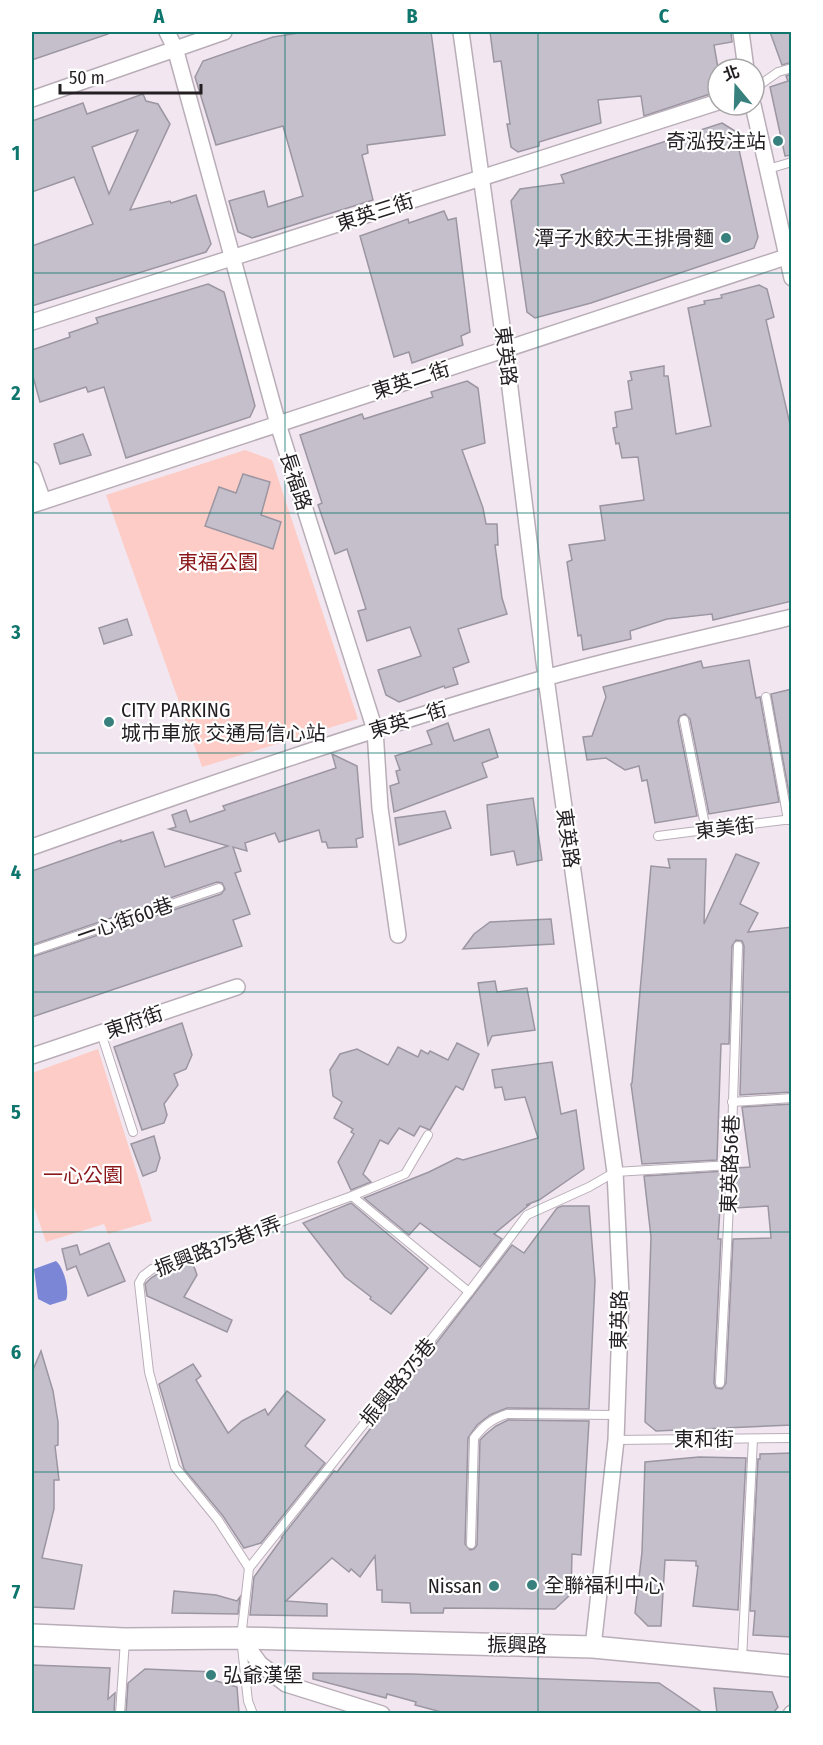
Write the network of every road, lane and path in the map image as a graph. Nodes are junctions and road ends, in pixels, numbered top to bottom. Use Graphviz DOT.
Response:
graph roads {
  1 [pos="167,32"];
  2 [pos="224,32"];
  3 [pos="461,32"];
  4 [pos="741,32"];
  5 [pos="175,48"];
  6 [pos="744,57"];
  7 [pos="792,68"];
  8 [pos="766,80"];
  9 [pos="32,99"];
  10 [pos="706,106"];
  11 [pos="756,117"];
  12 [pos="792,162"];
  13 [pos="768,169"];
  14 [pos="482,177"];
  15 [pos="789,256"];
  16 [pos="232,258"];
  17 [pos="792,278"];
  18 [pos="32,322"];
  19 [pos="505,348"];
  20 [pos="278,424"];
  21 [pos="32,470"];
  22 [pos="37,503"];
  23 [pos="792,616"];
  24 [pos="546,678"];
  25 [pos="766,697"];
  26 [pos="684,720"];
  27 [pos="375,730"];
  28 [pos="790,820"];
  29 [pos="706,830"];
  30 [pos="658,836"];
  31 [pos="32,847"];
  32 [pos="219,888"];
  33 [pos="398,935"];
  34 [pos="738,946"];
  35 [pos="32,951"];
  36 [pos="237,987"];
  37 [pos="101,1033"];
  38 [pos="32,1056"];
  39 [pos="792,1098"];
  40 [pos="732,1102"];
  41 [pos="133,1132"];
  42 [pos="428,1135"];
  43 [pos="731,1165"];
  44 [pos="615,1172"];
  45 [pos="352,1196"];
  46 [pos="469,1292"];
  47 [pos="720,1383"];
  48 [pos="617,1414"];
  49 [pos="792,1438"];
  50 [pos="753,1439"];
  51 [pos="616,1440"];
  52 [pos="471,1544"];
  53 [pos="249,1568"];
  54 [pos="32,1635"];
  55 [pos="241,1638"];
  56 [pos="125,1639"];
  57 [pos="593,1647"];
  58 [pos="742,1660"];
  59 [pos="792,1665"];
  60 [pos="120,1713"];
  61 [pos="253,1713"];
  62 [pos="382,1713"];
  1 -- 5 [label="street, 長福路"];
  2 -- 5 [label="street"];
  3 -- 14 [label="street, 東英路"];
  4 -- 6 [label="street"];
  5 -- 9 [label="street"];
  5 -- 16 [label="street, 長福路"];
  7 -- 8 [label="lane"];
  10 -- 14 [label="street, 東英三街"];
  11 -- 13 [label="street"];
  12 -- 13 [label="lane"];
  13 -- 15 [label="street"];
  14 -- 16 [label="street, 東英三街"];
  14 -- 19 [label="street, 東英路"];
  15 -- 17 [label="street"];
  15 -- 19 [label="street, 東英二街"];
  16 -- 18 [label="street, 東英三街"];
  16 -- 20 [label="street, 長福路"];
  19 -- 20 [label="street, 東英二街"];
  19 -- 24 [label="street, 東英路"];
  20 -- 22 [label="street, 東英二街"];
  20 -- 27 [label="street, 長福路"];
  21 -- 22 [label="street"];
  23 -- 24 [label="street, 東英一街"];
  24 -- 27 [label="street, 東英一街"];
  24 -- 44 [label="street, 東英路"];
  25 -- 28 [label="lane"];
  26 -- 29 [label="lane"];
  27 -- 31 [label="street, 東英一街"];
  27 -- 33 [label="street, 長福路"];
  28 -- 29 [label="lane, 東美街"];
  29 -- 30 [label="lane, 東美街"];
  32 -- 35 [label="lane, 一心街60巷"];
  34 -- 40 [label="lane, 東英路56巷"];
  36 -- 37 [label="street, 東府街"];
  37 -- 38 [label="street, 東府街"];
  37 -- 41 [label="lane"];
  39 -- 40 [label="lane"];
  40 -- 43 [label="lane, 東英路56巷"];
  42 -- 45 [label="lane, 振興路375巷1弄"];
  43 -- 44 [label="lane"];
  43 -- 47 [label="lane, 東英路56巷"];
  44 -- 46 [label="lane, 振興路375巷"];
  44 -- 48 [label="street, 東英路"];
  45 -- 46 [label="lane"];
  45 -- 53 [label="lane, 振興路375巷1弄"];
  46 -- 53 [label="lane, 振興路375巷"];
  48 -- 51 [label="street, 東英路"];
  48 -- 52 [label="lane"];
  49 -- 50 [label="lane, 東和街"];
  50 -- 51 [label="lane, 東和街"];
  50 -- 58 [label="lane"];
  51 -- 57 [label="street, 東英路"];
  53 -- 55 [label="lane"];
  54 -- 56 [label="main road, 振興路"];
  55 -- 56 [label="main road, 振興路"];
  55 -- 57 [label="main road, 振興路"];
  55 -- 61 [label="lane"];
  55 -- 62 [label="street"];
  56 -- 60 [label="lane"];
  57 -- 58 [label="main road, 振興路"];
  58 -- 59 [label="main road, 振興路"];
}
